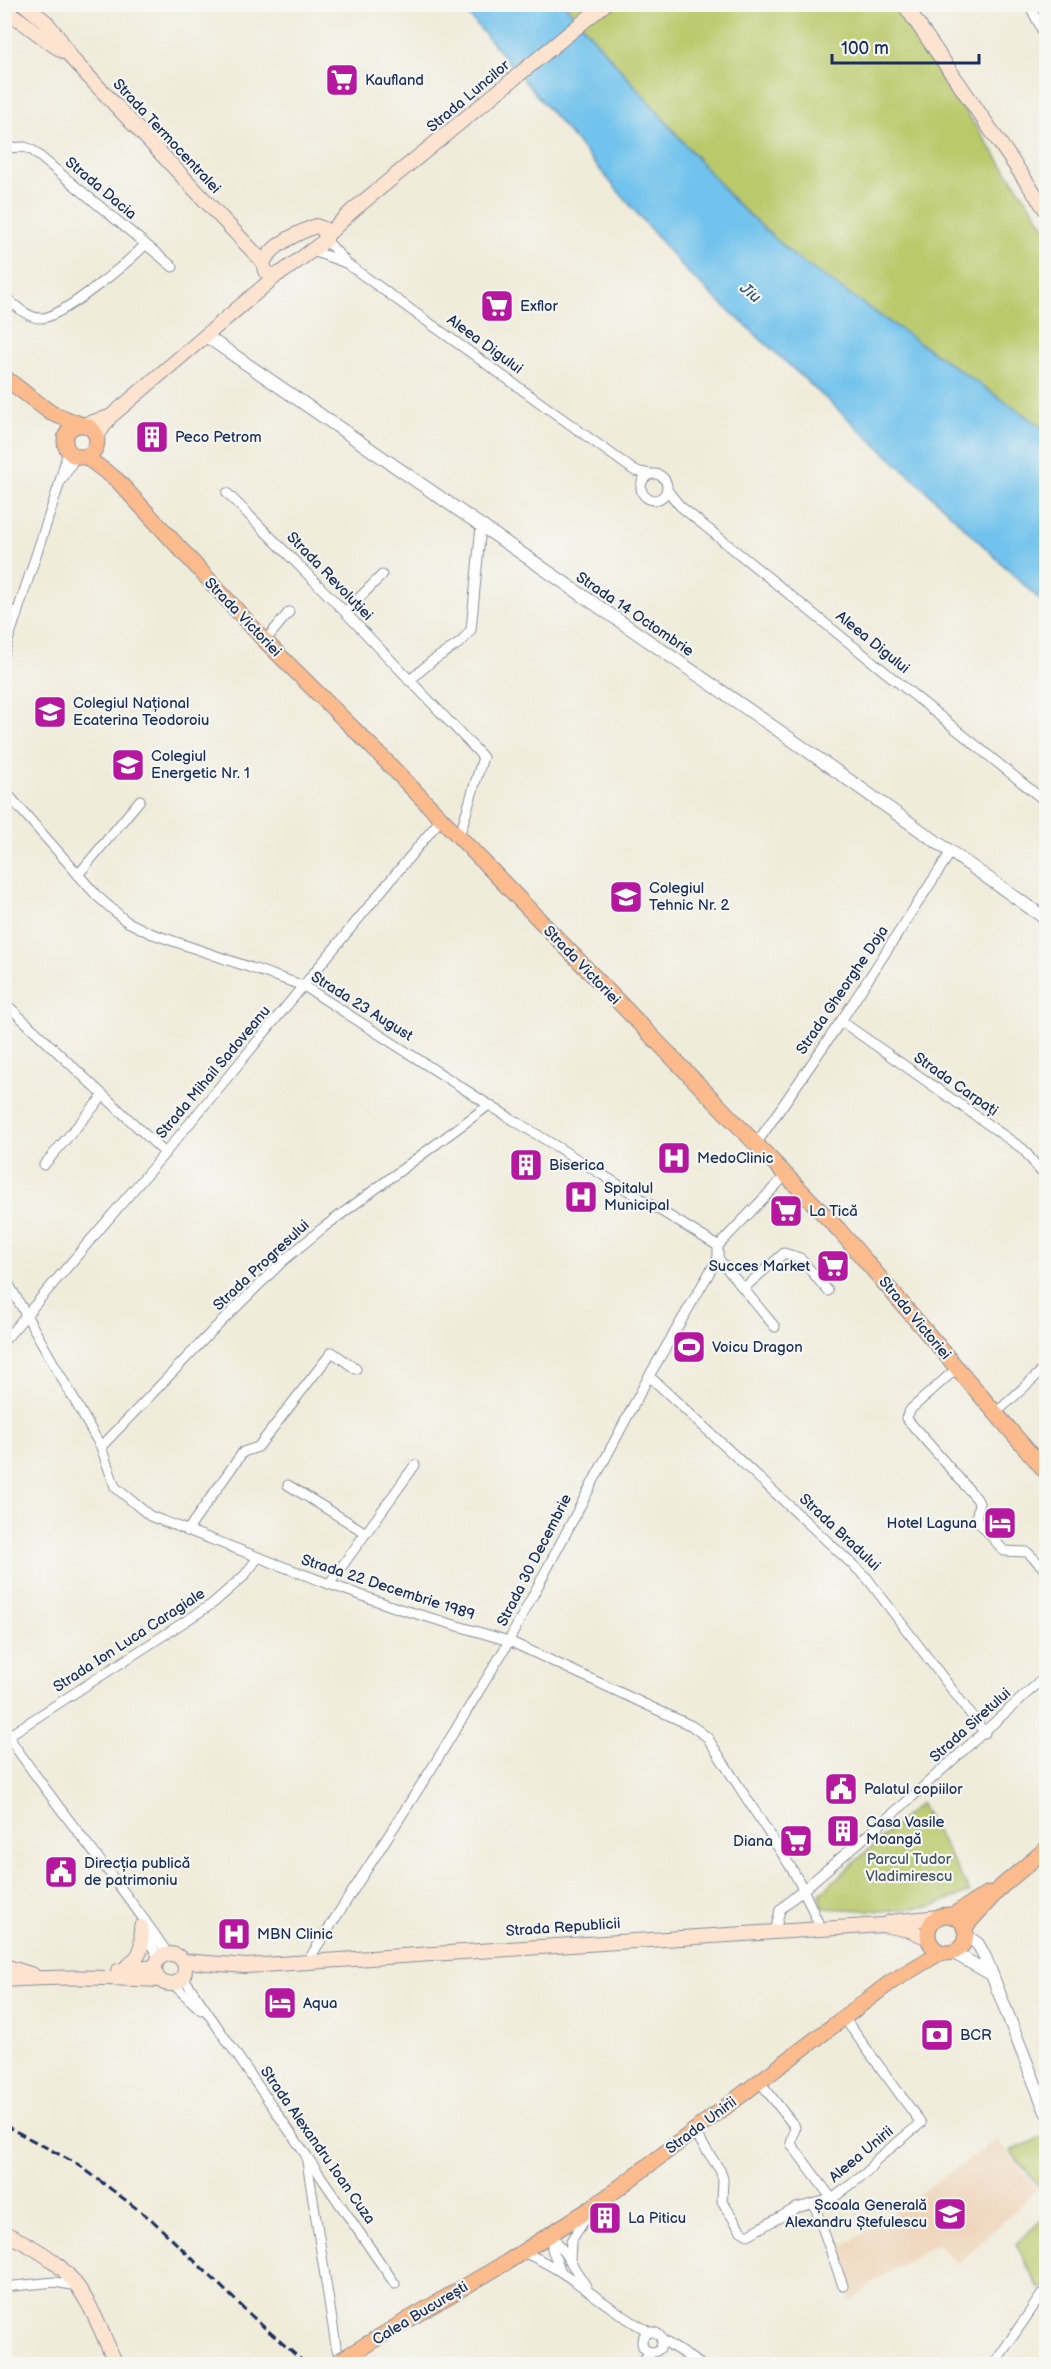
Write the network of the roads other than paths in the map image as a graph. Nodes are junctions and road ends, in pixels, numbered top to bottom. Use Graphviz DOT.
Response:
graph roads {
  1 [pos="24,4"];
  2 [pos="605,4"];
  3 [pos="904,4"];
  4 [pos="1029,4"];
  5 [pos="4,10"];
  6 [pos="1047,38"];
  7 [pos="67,53"];
  8 [pos="4,148"];
  9 [pos="1047,210"];
  10 [pos="352,212"];
  11 [pos="316,226"];
  12 [pos="326,238"];
  13 [pos="243,242"];
  14 [pos="145,245"];
  15 [pos="278,246"];
  16 [pos="313,251"];
  17 [pos="346,263"];
  18 [pos="173,267"];
  19 [pos="268,269"];
  20 [pos="4,296"];
  21 [pos="206,336"];
  22 [pos="4,377"];
  23 [pos="51,413"];
  24 [pos="88,428"];
  25 [pos="78,450"];
  26 [pos="635,471"];
  27 [pos="650,474"];
  28 [pos="667,490"];
  29 [pos="641,491"];
  30 [pos="227,493"];
  31 [pos="658,499"];
  32 [pos="680,506"];
  33 [pos="481,526"];
  34 [pos="382,575"];
  35 [pos="4,605"];
  36 [pos="289,612"];
  37 [pos="345,612"];
  38 [pos="17,615"];
  39 [pos="265,641"];
  40 [pos="4,653"];
  41 [pos="1047,659"];
  42 [pos="1047,664"];
  43 [pos="410,681"];
  44 [pos="4,790"];
  45 [pos="140,800"];
  46 [pos="1047,802"];
  47 [pos="441,819"];
  48 [pos="459,837"];
  49 [pos="951,852"];
  50 [pos="78,875"];
  51 [pos="1047,919"];
  52 [pos="304,986"];
  53 [pos="4,1002"];
  54 [pos="841,1021"];
  55 [pos="103,1096"];
  56 [pos="489,1105"];
  57 [pos="756,1144"];
  58 [pos="165,1153"];
  59 [pos="44,1165"];
  60 [pos="786,1174"];
  61 [pos="1047,1178"];
  62 [pos="718,1246"];
  63 [pos="718,1258"];
  64 [pos="4,1276"];
  65 [pos="744,1288"];
  66 [pos="828,1292"];
  67 [pos="25,1316"];
  68 [pos="775,1327"];
  69 [pos="4,1341"];
  70 [pos="1047,1367"];
  71 [pos="957,1368"];
  72 [pos="356,1369"];
  73 [pos="648,1376"];
  74 [pos="996,1413"];
  75 [pos="101,1447"];
  76 [pos="415,1464"];
  77 [pos="1047,1472"];
  78 [pos="288,1485"];
  79 [pos="187,1531"];
  80 [pos="366,1533"];
  81 [pos="257,1559"];
  82 [pos="1047,1570"];
  83 [pos="329,1584"];
  84 [pos="509,1641"];
  85 [pos="1047,1676"];
  86 [pos="6,1733"];
  87 [pos="985,1733"];
  88 [pos="1047,1849"];
  89 [pos="1002,1886"];
  90 [pos="803,1889"];
  91 [pos="138,1912"];
  92 [pos="945,1917"];
  93 [pos="883,1924"];
  94 [pos="141,1927"];
  95 [pos="821,1929"];
  96 [pos="965,1931"];
  97 [pos="775,1932"];
  98 [pos="938,1946"];
  99 [pos="307,1962"];
  100 [pos="160,1965"];
  101 [pos="4,1966"];
  102 [pos="123,1970"];
  103 [pos="181,1974"];
  104 [pos="991,1974"];
  105 [pos="96,1976"];
  106 [pos="41,1977"];
  107 [pos="4,1980"];
  108 [pos="844,2018"];
  109 [pos="760,2082"];
  110 [pos="1047,2112"];
  111 [pos="693,2130"];
  112 [pos="306,2153"];
  113 [pos="832,2199"];
  114 [pos="596,2205"];
  115 [pos="814,2205"];
  116 [pos="4,2232"];
  117 [pos="552,2234"];
  118 [pos="522,2252"];
  119 [pos="507,2262"];
  120 [pos="570,2263"];
  121 [pos="561,2272"];
  122 [pos="395,2284"];
  123 [pos="77,2286"];
  124 [pos="843,2286"];
  125 [pos="4,2287"];
  126 [pos="590,2290"];
  127 [pos="1042,2294"];
  128 [pos="627,2320"];
  129 [pos="650,2332"];
  130 [pos="661,2339"];
  131 [pos="649,2348"];
  132 [pos="682,2354"];
  133 [pos="116,2364"];
  134 [pos="334,2364"];
  135 [pos="342,2364"];
  136 [pos="639,2364"];
  137 [pos="700,2364"];
  138 [pos="994,2364"];
  1 -- 7 [label="main road, Strada Termocentralei"];
  2 -- 10 [label="main road, Strada Luncilor"];
  3 -- 9 [label="main road"];
  4 -- 6 [label="street"];
  5 -- 7 [label="main road, Strada Termocentralei"];
  7 -- 13 [label="main road, Strada Termocentralei"];
  8 -- 14 [label="street, Strada Dacia"];
  10 -- 11 [label="main road, Strada Luncilor"];
  10 -- 12 [label="main road, Strada Luncilor"];
  11 -- 12 [label="main road"];
  11 -- 15 [label="main road, Strada Luncilor"];
  12 -- 16 [label="main road, Strada Luncilor"];
  12 -- 17 [label="street, Aleea Digului"];
  13 -- 15 [label="main road"];
  13 -- 19 [label="main road, Strada Termocentralei"];
  14 -- 18 [label="street, Strada Dacia"];
  14 -- 20 [label="street"];
  15 -- 19 [label="main road, Strada Luncilor"];
  16 -- 17 [label="street, Aleea Digului"];
  16 -- 19 [label="main road, Strada Luncilor"];
  17 -- 26 [label="street, Aleea Digului"];
  19 -- 21 [label="main road"];
  21 -- 24 [label="main road"];
  21 -- 33 [label="street, Strada 14 Octombrie"];
  22 -- 23 [label="main road, Strada Victoriei"];
  23 -- 24 [label="main road, Strada Victoriei"];
  23 -- 25 [label="main road, Strada Victoriei"];
  24 -- 25 [label="main road"];
  24 -- 25 [label="main road"];
  25 -- 38 [label="street"];
  25 -- 39 [label="main road, Strada Victoriei"];
  26 -- 27 [label="street, Aleea Digului"];
  26 -- 29 [label="street"];
  27 -- 28 [label="street"];
  27 -- 29 [label="street"];
  28 -- 31 [label="street"];
  28 -- 32 [label="street, Aleea Digului"];
  29 -- 31 [label="street"];
  30 -- 37 [label="street, Strada Revoluției"];
  31 -- 32 [label="street, Aleea Digului"];
  32 -- 46 [label="street, Aleea Digului"];
  33 -- 43 [label="street"];
  33 -- 49 [label="street, Strada 14 Octombrie"];
  34 -- 37 [label="street"];
  35 -- 38 [label="street"];
  36 -- 39 [label="street"];
  37 -- 43 [label="street, Strada Revoluției"];
  38 -- 40 [label="street"];
  39 -- 47 [label="main road, Strada Victoriei"];
  41 -- 42 [label="street"];
  43 -- 48 [label="street, Strada Revoluției"];
  44 -- 50 [label="street, Strada 23 August"];
  45 -- 50 [label="street"];
  47 -- 48 [label="main road, Strada Victoriei"];
  47 -- 52 [label="street, Strada Mihail Sadoveanu"];
  48 -- 57 [label="main road, Strada Victoriei"];
  49 -- 51 [label="street, Strada 14 Octombrie"];
  49 -- 54 [label="street, Strada Gheorghe Doja"];
  50 -- 52 [label="street, Strada 23 August"];
  52 -- 56 [label="street, Strada 23 August"];
  52 -- 58 [label="street, Strada Mihail Sadoveanu"];
  53 -- 55 [label="street"];
  54 -- 57 [label="street, Strada Gheorghe Doja"];
  54 -- 61 [label="street, Strada Carpați"];
  55 -- 58 [label="street"];
  55 -- 59 [label="street"];
  56 -- 62 [label="street, Strada 23 August"];
  56 -- 75 [label="street, Strada Progresului"];
  57 -- 60 [label="main road, Strada Victoriei"];
  58 -- 67 [label="street, Strada Mihail Sadoveanu"];
  60 -- 62 [label="street"];
  60 -- 71 [label="main road, Strada Victoriei"];
  62 -- 63 [label="street"];
  63 -- 65 [label="street"];
  63 -- 73 [label="street, Strada 30 Decembrie"];
  64 -- 67 [label="street, Strada 22 Decembrie 1989"];
  65 -- 66 [label="street"];
  65 -- 68 [label="street"];
  67 -- 69 [label="street, Strada Mihail Sadoveanu"];
  67 -- 75 [label="street, Strada 22 Decembrie 1989"];
  70 -- 74 [label="street"];
  71 -- 74 [label="main road, Strada Victoriei"];
  71 -- 82 [label="street"];
  72 -- 79 [label="street"];
  73 -- 84 [label="street, Strada 30 Decembrie"];
  73 -- 87 [label="street, Strada Bradului"];
  74 -- 77 [label="main road, Strada Victoriei"];
  75 -- 79 [label="street, Strada 22 Decembrie 1989"];
  76 -- 80 [label="street"];
  78 -- 80 [label="street"];
  79 -- 81 [label="street, Strada 22 Decembrie 1989"];
  80 -- 83 [label="street"];
  81 -- 83 [label="street, Strada 22 Decembrie 1989"];
  81 -- 86 [label="street, Strada Ion Luca Caragiale"];
  83 -- 84 [label="street, Strada 22 Decembrie 1989"];
  84 -- 90 [label="street, Strada 22 Decembrie 1989"];
  84 -- 99 [label="street, Strada 30 Decembrie"];
  85 -- 87 [label="street, Strada Siretului"];
  86 -- 91 [label="street"];
  87 -- 90 [label="street, Strada Siretului"];
  88 -- 89 [label="main road, Strada Unirii"];
  89 -- 92 [label="main road, Strada Unirii"];
  89 -- 96 [label="main road, Strada Unirii"];
  90 -- 95 [label="street, Strada 22 Decembrie 1989"];
  90 -- 97 [label="street"];
  91 -- 94 [label="street"];
  91 -- 100 [label="street"];
  92 -- 93 [label="main road, Strada Republicii"];
  92 -- 96 [label="main road"];
  92 -- 98 [label="main road, Strada Unirii"];
  93 -- 95 [label="main road, Strada Republicii"];
  93 -- 98 [label="main road, Strada Republicii"];
  94 -- 100 [label="street"];
  94 -- 102 [label="main road"];
  95 -- 97 [label="main road, Strada Republicii"];
  96 -- 98 [label="main road, Strada Unirii"];
  96 -- 104 [label="street"];
  97 -- 99 [label="main road, Strada Republicii"];
  98 -- 104 [label="street"];
  98 -- 108 [label="main road, Strada Unirii"];
  99 -- 103 [label="main road, Strada Republicii"];
  100 -- 102 [label="main road, Strada Republicii"];
  100 -- 103 [label="main road, Strada Republicii"];
  100 -- 103 [label="main road, Strada Republicii"];
  100 -- 105 [label="main road, Strada Republicii"];
  101 -- 106 [label="main road, Strada Republicii"];
  102 -- 105 [label="main road, Strada Republicii"];
  103 -- 112 [label="street, Strada Alexandru Ioan Cuza"];
  104 -- 110 [label="street"];
  105 -- 106 [label="main road, Strada Republicii"];
  106 -- 107 [label="main road, Strada Republicii"];
  108 -- 109 [label="main road, Strada Unirii"];
  108 -- 113 [label="street, Aleea Unirii"];
  109 -- 111 [label="main road, Strada Unirii"];
  109 -- 113 [label="street"];
  111 -- 114 [label="main road, Strada Unirii"];
  111 -- 115 [label="street, Aleea Unirii"];
  112 -- 122 [label="street, Strada Alexandru Ioan Cuza"];
  112 -- 135 [label="street"];
  113 -- 115 [label="street, Aleea Unirii"];
  114 -- 117 [label="main road, Strada Unirii"];
  114 -- 120 [label="street"];
  115 -- 124 [label="street"];
  116 -- 123 [label="main road"];
  117 -- 118 [label="main road, Strada Unirii"];
  117 -- 120 [label="street"];
  117 -- 121 [label="street"];
  118 -- 119 [label="main road, Strada Unirii"];
  118 -- 121 [label="street"];
  119 -- 134 [label="main road, Calea București, bridge"];
  120 -- 126 [label="street"];
  121 -- 126 [label="street"];
  123 -- 125 [label="street"];
  123 -- 133 [label="main road"];
  126 -- 128 [label="street"];
  127 -- 138 [label="street"];
  128 -- 129 [label="street"];
  128 -- 131 [label="street"];
  129 -- 130 [label="street"];
  129 -- 131 [label="street"];
  130 -- 131 [label="street"];
  130 -- 132 [label="street"];
  131 -- 132 [label="street"];
  131 -- 136 [label="street"];
  132 -- 137 [label="street"];
}
